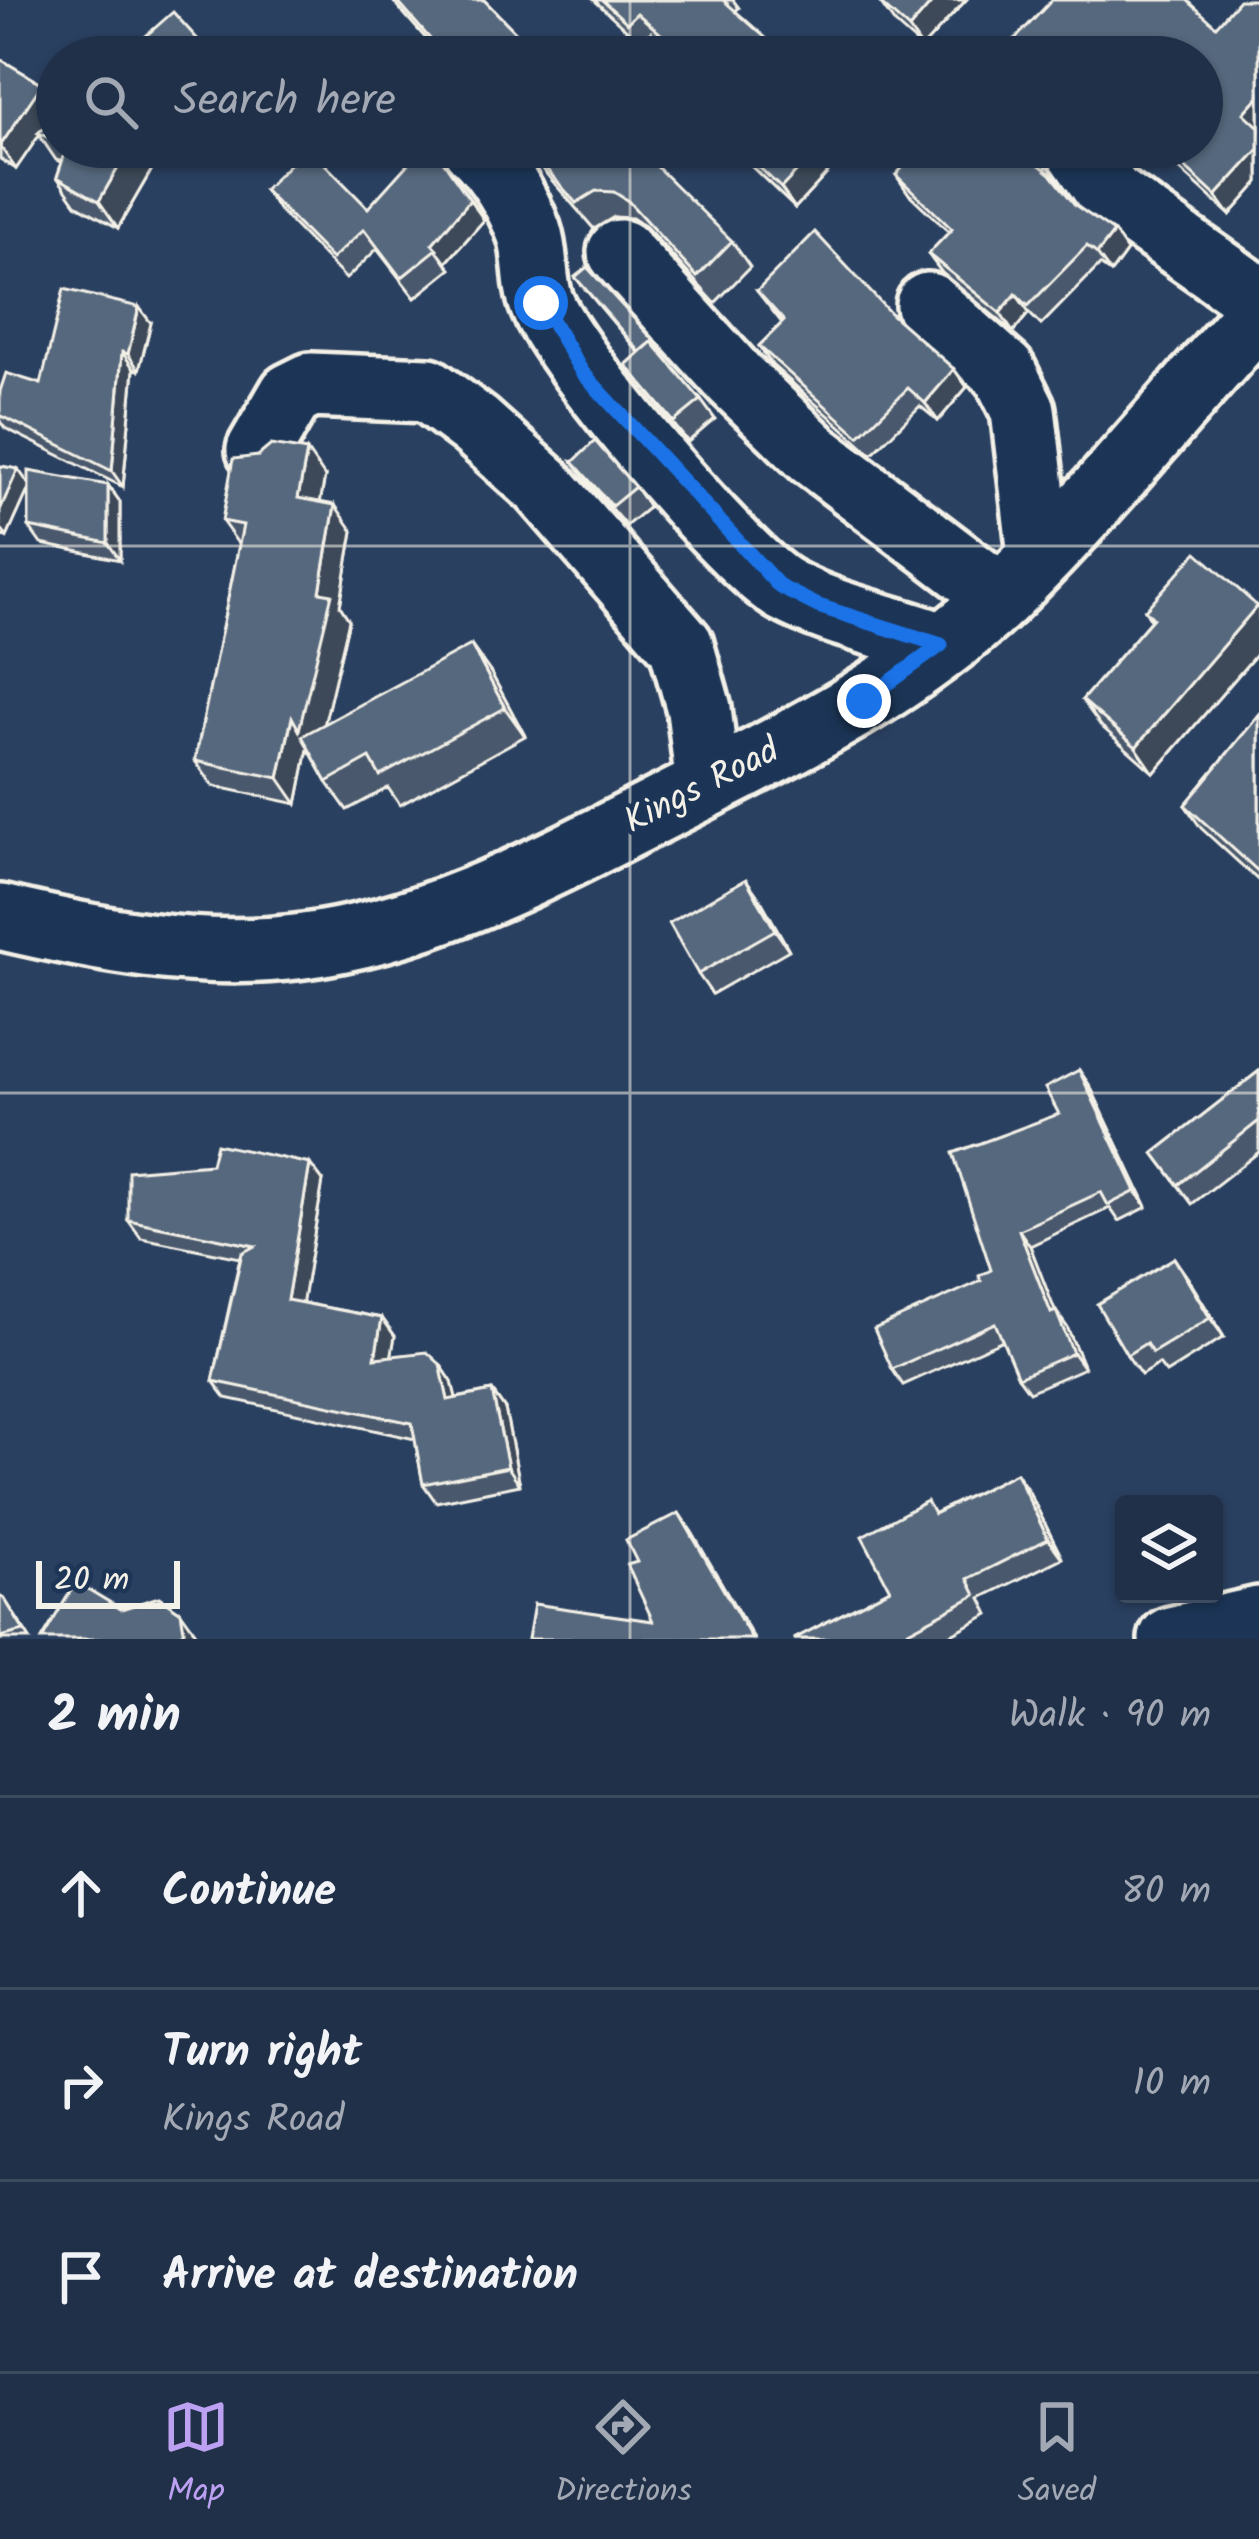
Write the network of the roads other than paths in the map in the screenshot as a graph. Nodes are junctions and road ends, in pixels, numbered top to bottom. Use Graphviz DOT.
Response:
graph roads {
  1 [pos="496,168"];
  2 [pos="1091,168"];
  3 [pos="620,251"];
  4 [pos="1259,300"];
  5 [pos="928,305"];
  6 [pos="1259,314"];
  7 [pos="259,450"];
  8 [pos="1020,576"];
  9 [pos="941,645"];
  10 [pos="708,785"];
  11 [pos="0,917"];
  12 [pos="1259,1619"];
  13 [pos="1171,1639"];
  1 -- 9 [label="street"];
  2 -- 4 [label="street"];
  3 -- 8 [label="street"];
  5 -- 8 [label="street"];
  6 -- 8 [label="street, Kings Road"];
  7 -- 10 [label="street"];
  8 -- 9 [label="street, Kings Road"];
  9 -- 10 [label="street, Kings Road"];
  10 -- 11 [label="street, Kings Road"];
  12 -- 13 [label="street"];
}
